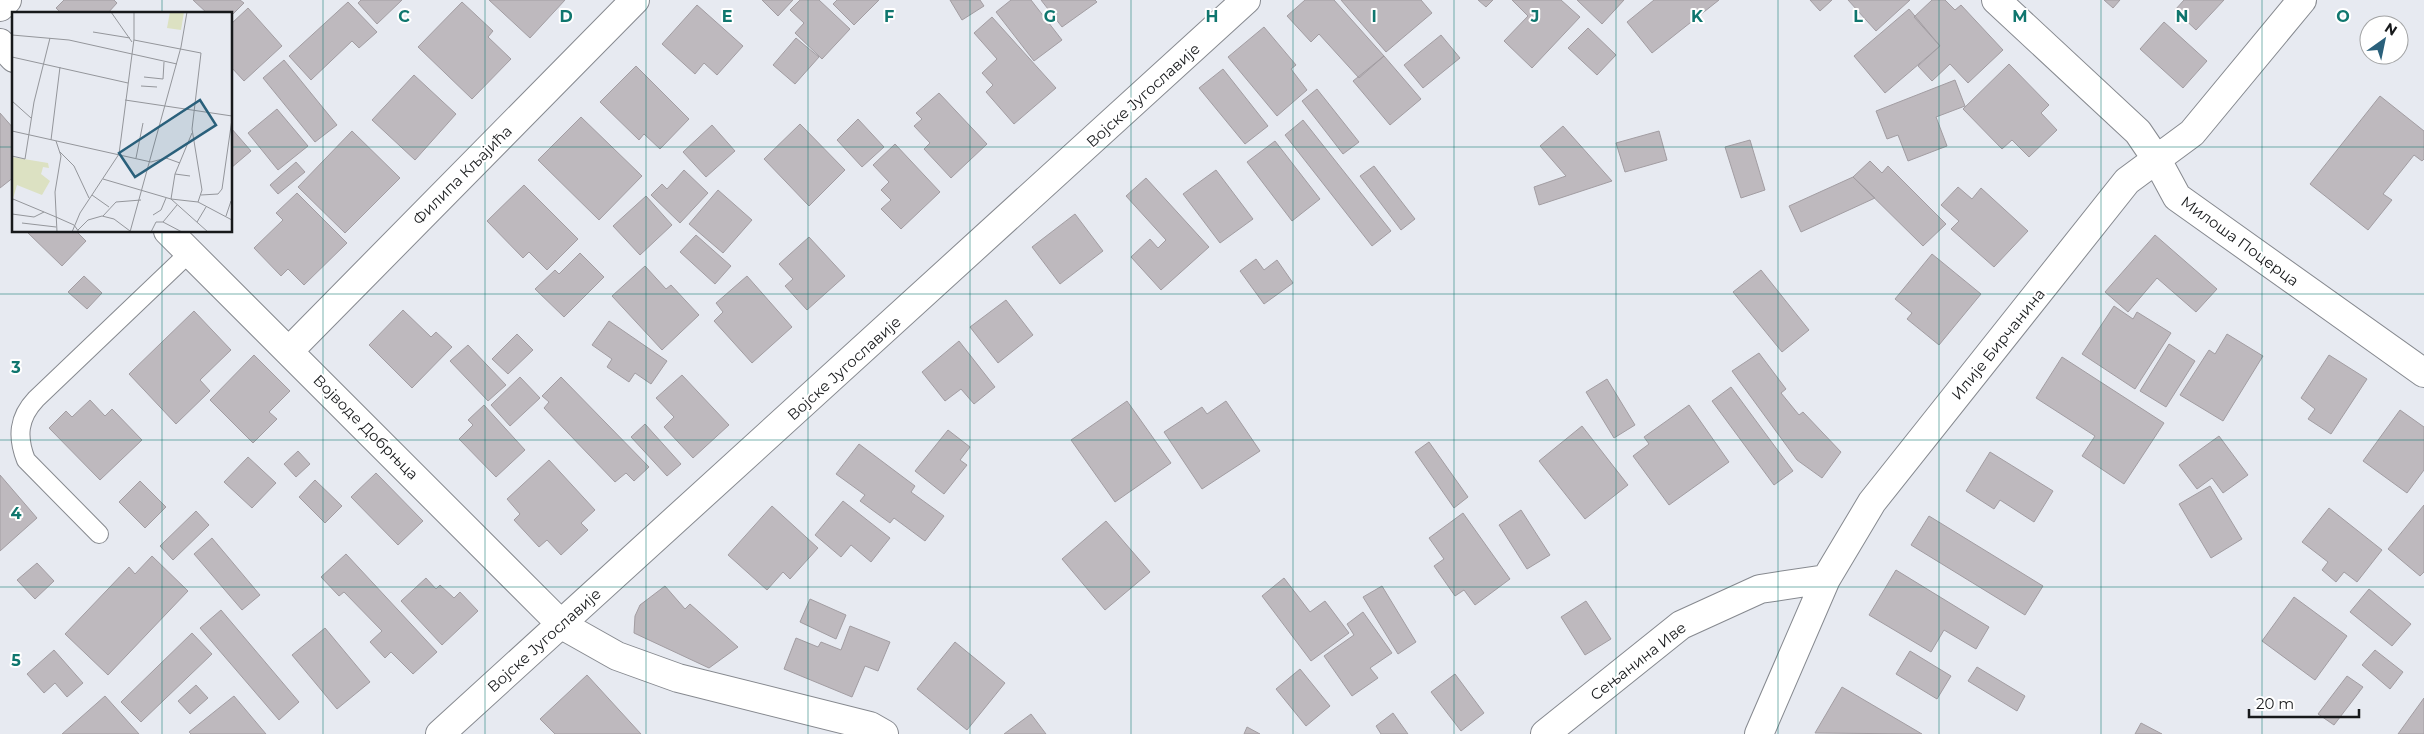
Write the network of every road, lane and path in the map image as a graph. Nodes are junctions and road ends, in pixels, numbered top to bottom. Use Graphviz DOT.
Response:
graph roads {
  1 [pos="7,0"];
  2 [pos="635,0"];
  3 [pos="1246,0"];
  4 [pos="1996,0"];
  5 [pos="2302,0"];
  6 [pos="0,7"];
  7 [pos="0,43"];
  8 [pos="12,56"];
  9 [pos="2157,160"];
  10 [pos="169,232"];
  11 [pos="188,254"];
  12 [pos="289,351"];
  13 [pos="2424,373"];
  14 [pos="99,534"];
  15 [pos="1826,579"];
  16 [pos="562,625"];
  17 [pos="440,734"];
  18 [pos="884,734"];
  19 [pos="1545,734"];
  20 [pos="1759,734"];
  1 -- 6 [label="street"];
  2 -- 12 [label="street, Филипа Кљајића"];
  3 -- 16 [label="street, Војске Југославије"];
  4 -- 9 [label="street, Милоша Поцерца"];
  5 -- 9 [label="street, Илије Бирчанина"];
  7 -- 8 [label="street"];
  9 -- 13 [label="street, Милоша Поцерца"];
  9 -- 15 [label="street, Илије Бирчанина"];
  10 -- 11 [label="street, Војводе Добрњца"];
  11 -- 12 [label="street, Војводе Добрњца"];
  11 -- 14 [label="lane"];
  12 -- 16 [label="street, Војводе Добрњца"];
  15 -- 19 [label="street, Сењанина Иве"];
  15 -- 20 [label="street, Илије Бирчанина"];
  16 -- 17 [label="street, Војске Југославије"];
  16 -- 18 [label="street, Војводе Добрњца"];
}
